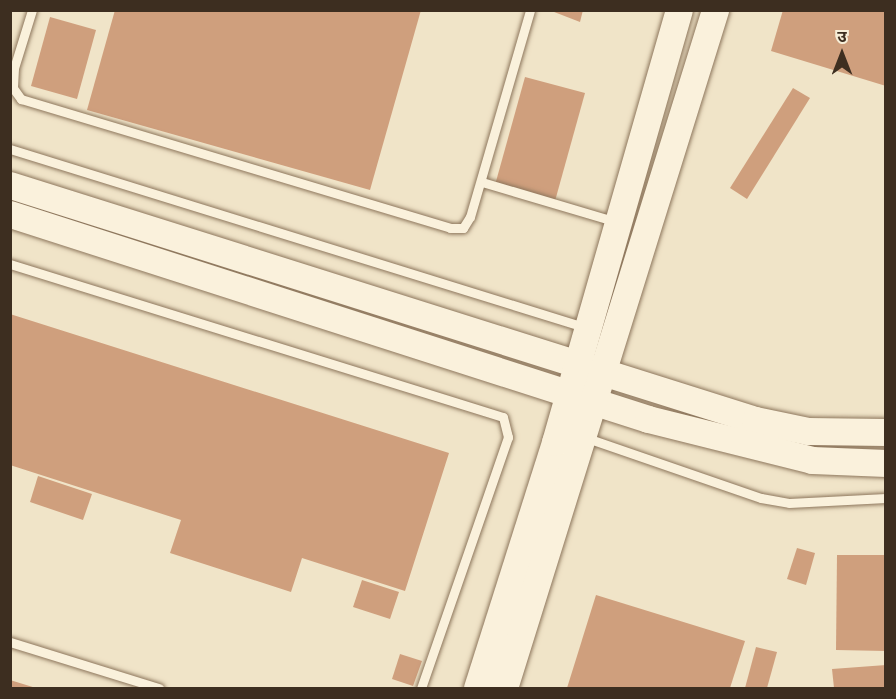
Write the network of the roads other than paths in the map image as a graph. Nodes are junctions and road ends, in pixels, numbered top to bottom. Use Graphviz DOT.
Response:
graph roads {
  1 [pos="32,10"];
  2 [pos="530,10"];
  3 [pos="679,10"];
  4 [pos="715,10"];
  5 [pos="10,149"];
  6 [pos="482,182"];
  7 [pos="10,185"];
  8 [pos="10,214"];
  9 [pos="614,220"];
  10 [pos="10,264"];
  11 [pos="586,328"];
  12 [pos="574,363"];
  13 [pos="603,375"];
  14 [pos="567,389"];
  15 [pos="593,402"];
  16 [pos="885,432"];
  17 [pos="581,436"];
  18 [pos="885,463"];
  19 [pos="885,498"];
  20 [pos="10,642"];
  21 [pos="159,688"];
  22 [pos="422,688"];
  23 [pos="477,688"];
  24 [pos="504,688"];
  1 -- 6 [label="lane"];
  2 -- 6 [label="lane"];
  3 -- 9 [label="street"];
  4 -- 13 [label="street"];
  5 -- 11 [label="lane"];
  6 -- 9 [label="lane"];
  7 -- 12 [label="street"];
  8 -- 14 [label="street"];
  9 -- 11 [label="street"];
  10 -- 22 [label="lane"];
  11 -- 12 [label="street"];
  12 -- 13 [label="street"];
  12 -- 14 [label="street"];
  13 -- 15 [label="street"];
  13 -- 16 [label="street"];
  14 -- 15 [label="street"];
  14 -- 23 [label="street"];
  15 -- 17 [label="street"];
  15 -- 18 [label="street"];
  17 -- 19 [label="lane"];
  17 -- 24 [label="street"];
  20 -- 21 [label="lane"];
}
